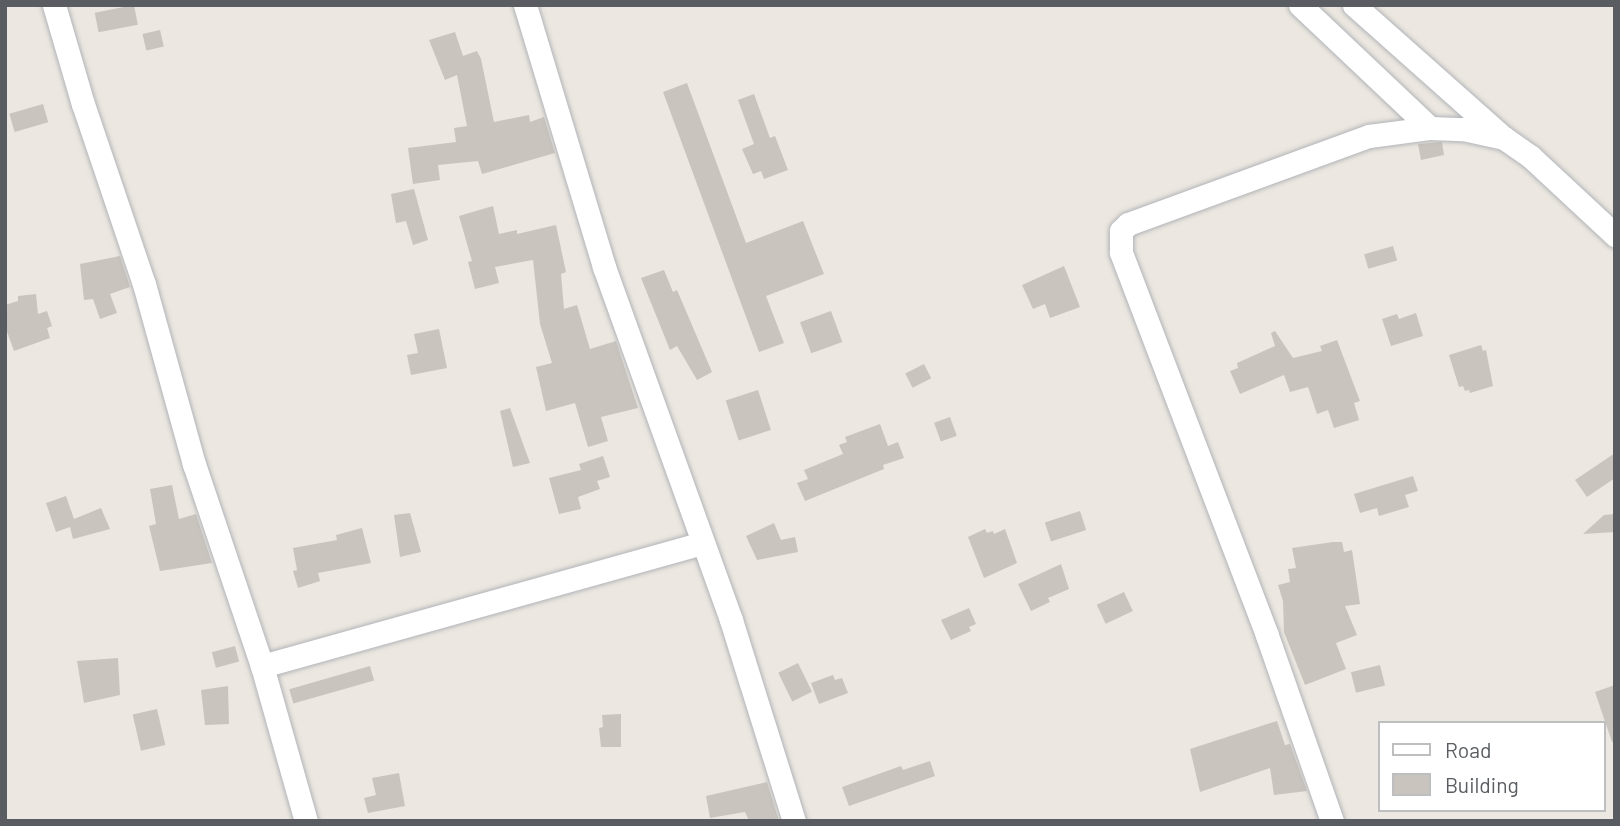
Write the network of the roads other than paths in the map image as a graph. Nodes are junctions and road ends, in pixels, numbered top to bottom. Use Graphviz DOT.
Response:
graph roads {
  1 [pos="54,5"];
  2 [pos="525,5"];
  3 [pos="1300,5"];
  4 [pos="1354,5"];
  5 [pos="1430,128"];
  6 [pos="1504,138"];
  7 [pos="1615,235"];
  8 [pos="702,543"];
  9 [pos="262,666"];
  10 [pos="306,821"];
  11 [pos="794,821"];
  12 [pos="1332,821"];
  1 -- 9 [label="street"];
  2 -- 8 [label="street"];
  3 -- 5 [label="street"];
  4 -- 6 [label="street"];
  5 -- 6 [label="street"];
  5 -- 12 [label="street"];
  6 -- 7 [label="street"];
  8 -- 9 [label="street"];
  8 -- 11 [label="street"];
  9 -- 10 [label="street"];
}
